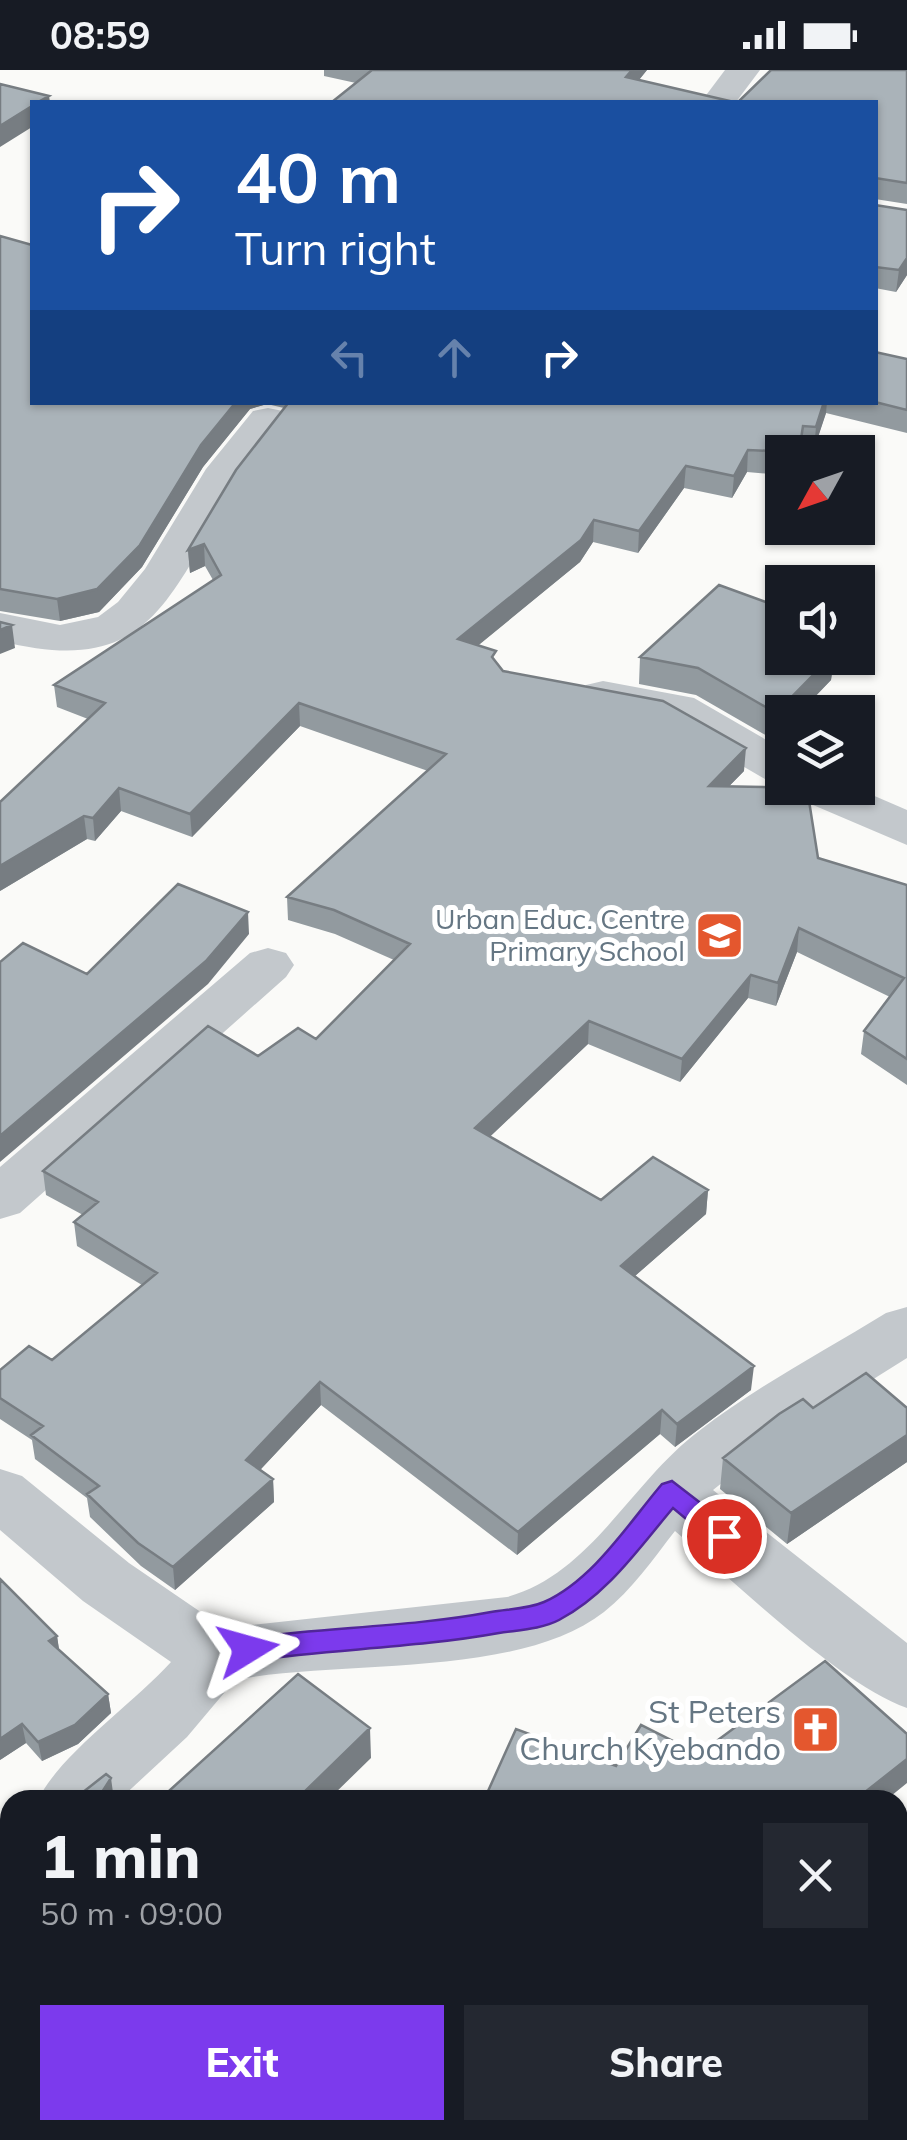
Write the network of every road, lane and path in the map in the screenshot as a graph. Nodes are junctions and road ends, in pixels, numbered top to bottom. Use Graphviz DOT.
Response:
graph roads {
  1 [pos="742,70"];
  2 [pos="720,100"];
  3 [pos="268,420"];
  4 [pos="0,627"];
  5 [pos="559,687"];
  6 [pos="765,758"];
  7 [pos="854,805"];
  8 [pos="907,829"];
  9 [pos="268,966"];
  10 [pos="0,1200"];
  11 [pos="907,1329"];
  12 [pos="672,1491"];
  13 [pos="0,1494"];
  14 [pos="215,1658"];
  15 [pos="907,1680"];
  16 [pos="83,1790"];
  1 -- 2 [label="street"];
  3 -- 4 [label="street"];
  5 -- 6 [label="street"];
  7 -- 8 [label="street"];
  9 -- 10 [label="street"];
  11 -- 12 [label="street"];
  12 -- 14 [label="street"];
  12 -- 15 [label="street"];
  13 -- 14 [label="street"];
  14 -- 16 [label="street"];
}
